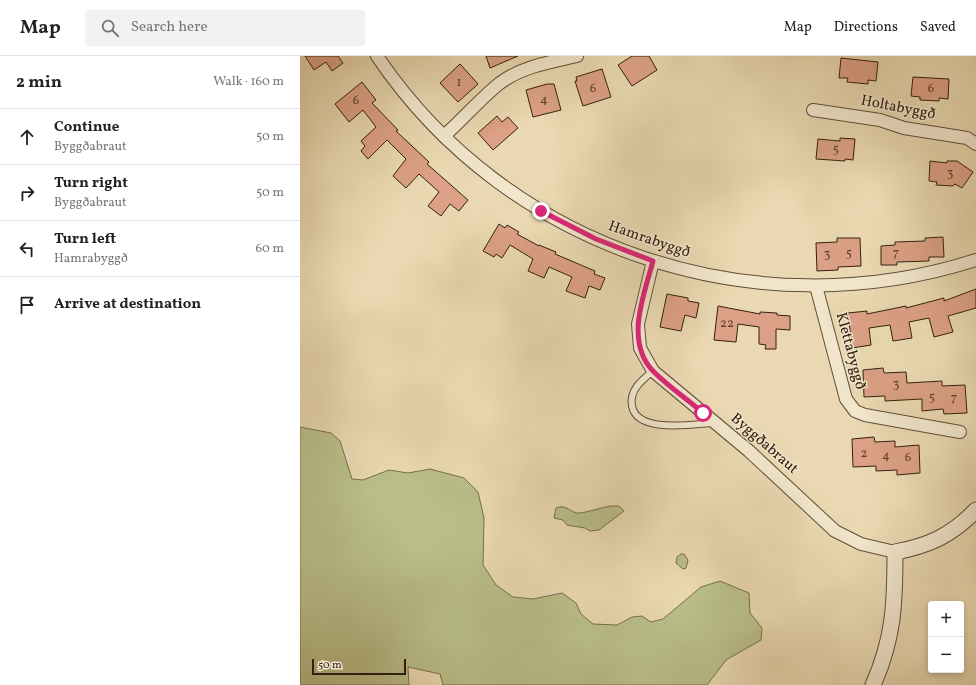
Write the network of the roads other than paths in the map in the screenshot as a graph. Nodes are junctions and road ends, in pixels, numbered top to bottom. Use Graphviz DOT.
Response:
graph roads {
  1 [pos="377,56"];
  2 [pos="578,56"];
  3 [pos="813,110"];
  4 [pos="444,136"];
  5 [pos="976,144"];
  6 [pos="976,260"];
  7 [pos="653,261"];
  8 [pos="816,286"];
  9 [pos="653,371"];
  10 [pos="715,423"];
  11 [pos="960,432"];
  12 [pos="976,510"];
  13 [pos="895,552"];
  14 [pos="873,685"];
  1 -- 4 [label="street, Hamrabyggð"];
  2 -- 4 [label="street"];
  3 -- 5 [label="street, Holtabyggð"];
  4 -- 7 [label="street, Hamrabyggð"];
  6 -- 8 [label="street, Hamrabyggð"];
  7 -- 8 [label="street, Hamrabyggð"];
  7 -- 9 [label="street, Byggðabraut"];
  8 -- 11 [label="street, Klettabyggð"];
  9 -- 10 [label="street, Byggðabraut"];
  9 -- 10 [label="lane"];
  10 -- 13 [label="street, Byggðabraut"];
  12 -- 13 [label="street"];
  13 -- 14 [label="street"];
}
